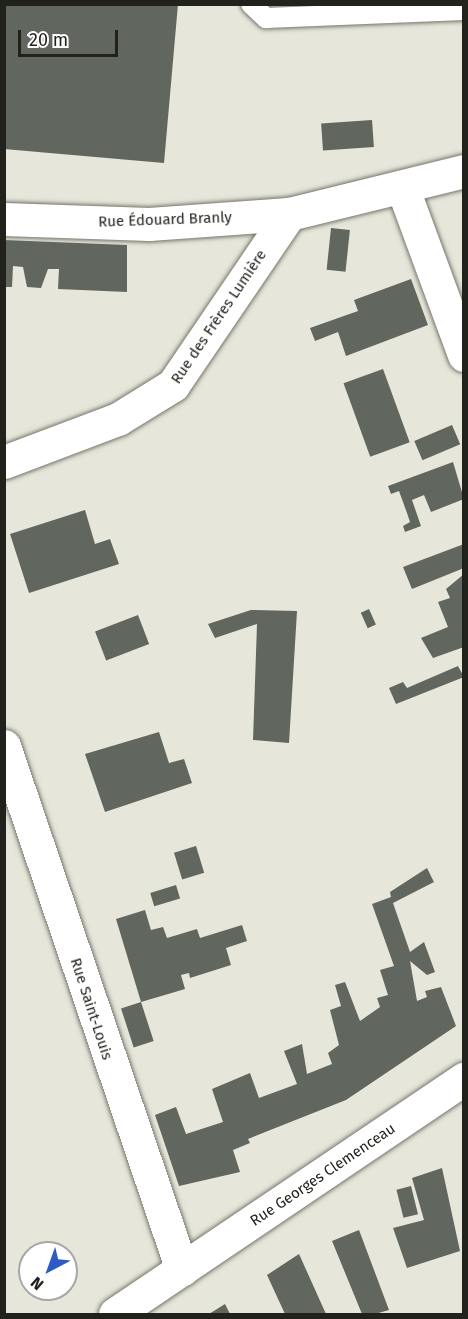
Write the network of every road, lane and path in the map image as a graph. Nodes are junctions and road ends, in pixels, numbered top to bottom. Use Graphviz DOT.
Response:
graph roads {
  1 [pos="251,4"];
  2 [pos="464,10"];
  3 [pos="464,171"];
  4 [pos="403,189"];
  5 [pos="289,214"];
  6 [pos="4,219"];
  7 [pos="464,355"];
  8 [pos="4,462"];
  9 [pos="4,746"];
  10 [pos="464,1079"];
  11 [pos="182,1270"];
  12 [pos="115,1314"];
  1 -- 2 [label="lane"];
  3 -- 4 [label="street, Rue Édouard Branly"];
  4 -- 5 [label="street, Rue Édouard Branly"];
  4 -- 7 [label="street"];
  5 -- 6 [label="street, Rue Édouard Branly"];
  5 -- 8 [label="street, Rue des Frères Lumière"];
  9 -- 11 [label="street, Rue Saint-Louis"];
  10 -- 11 [label="street, Rue Georges Clemenceau"];
  11 -- 12 [label="street, Rue Georges Clemenceau"];
}
